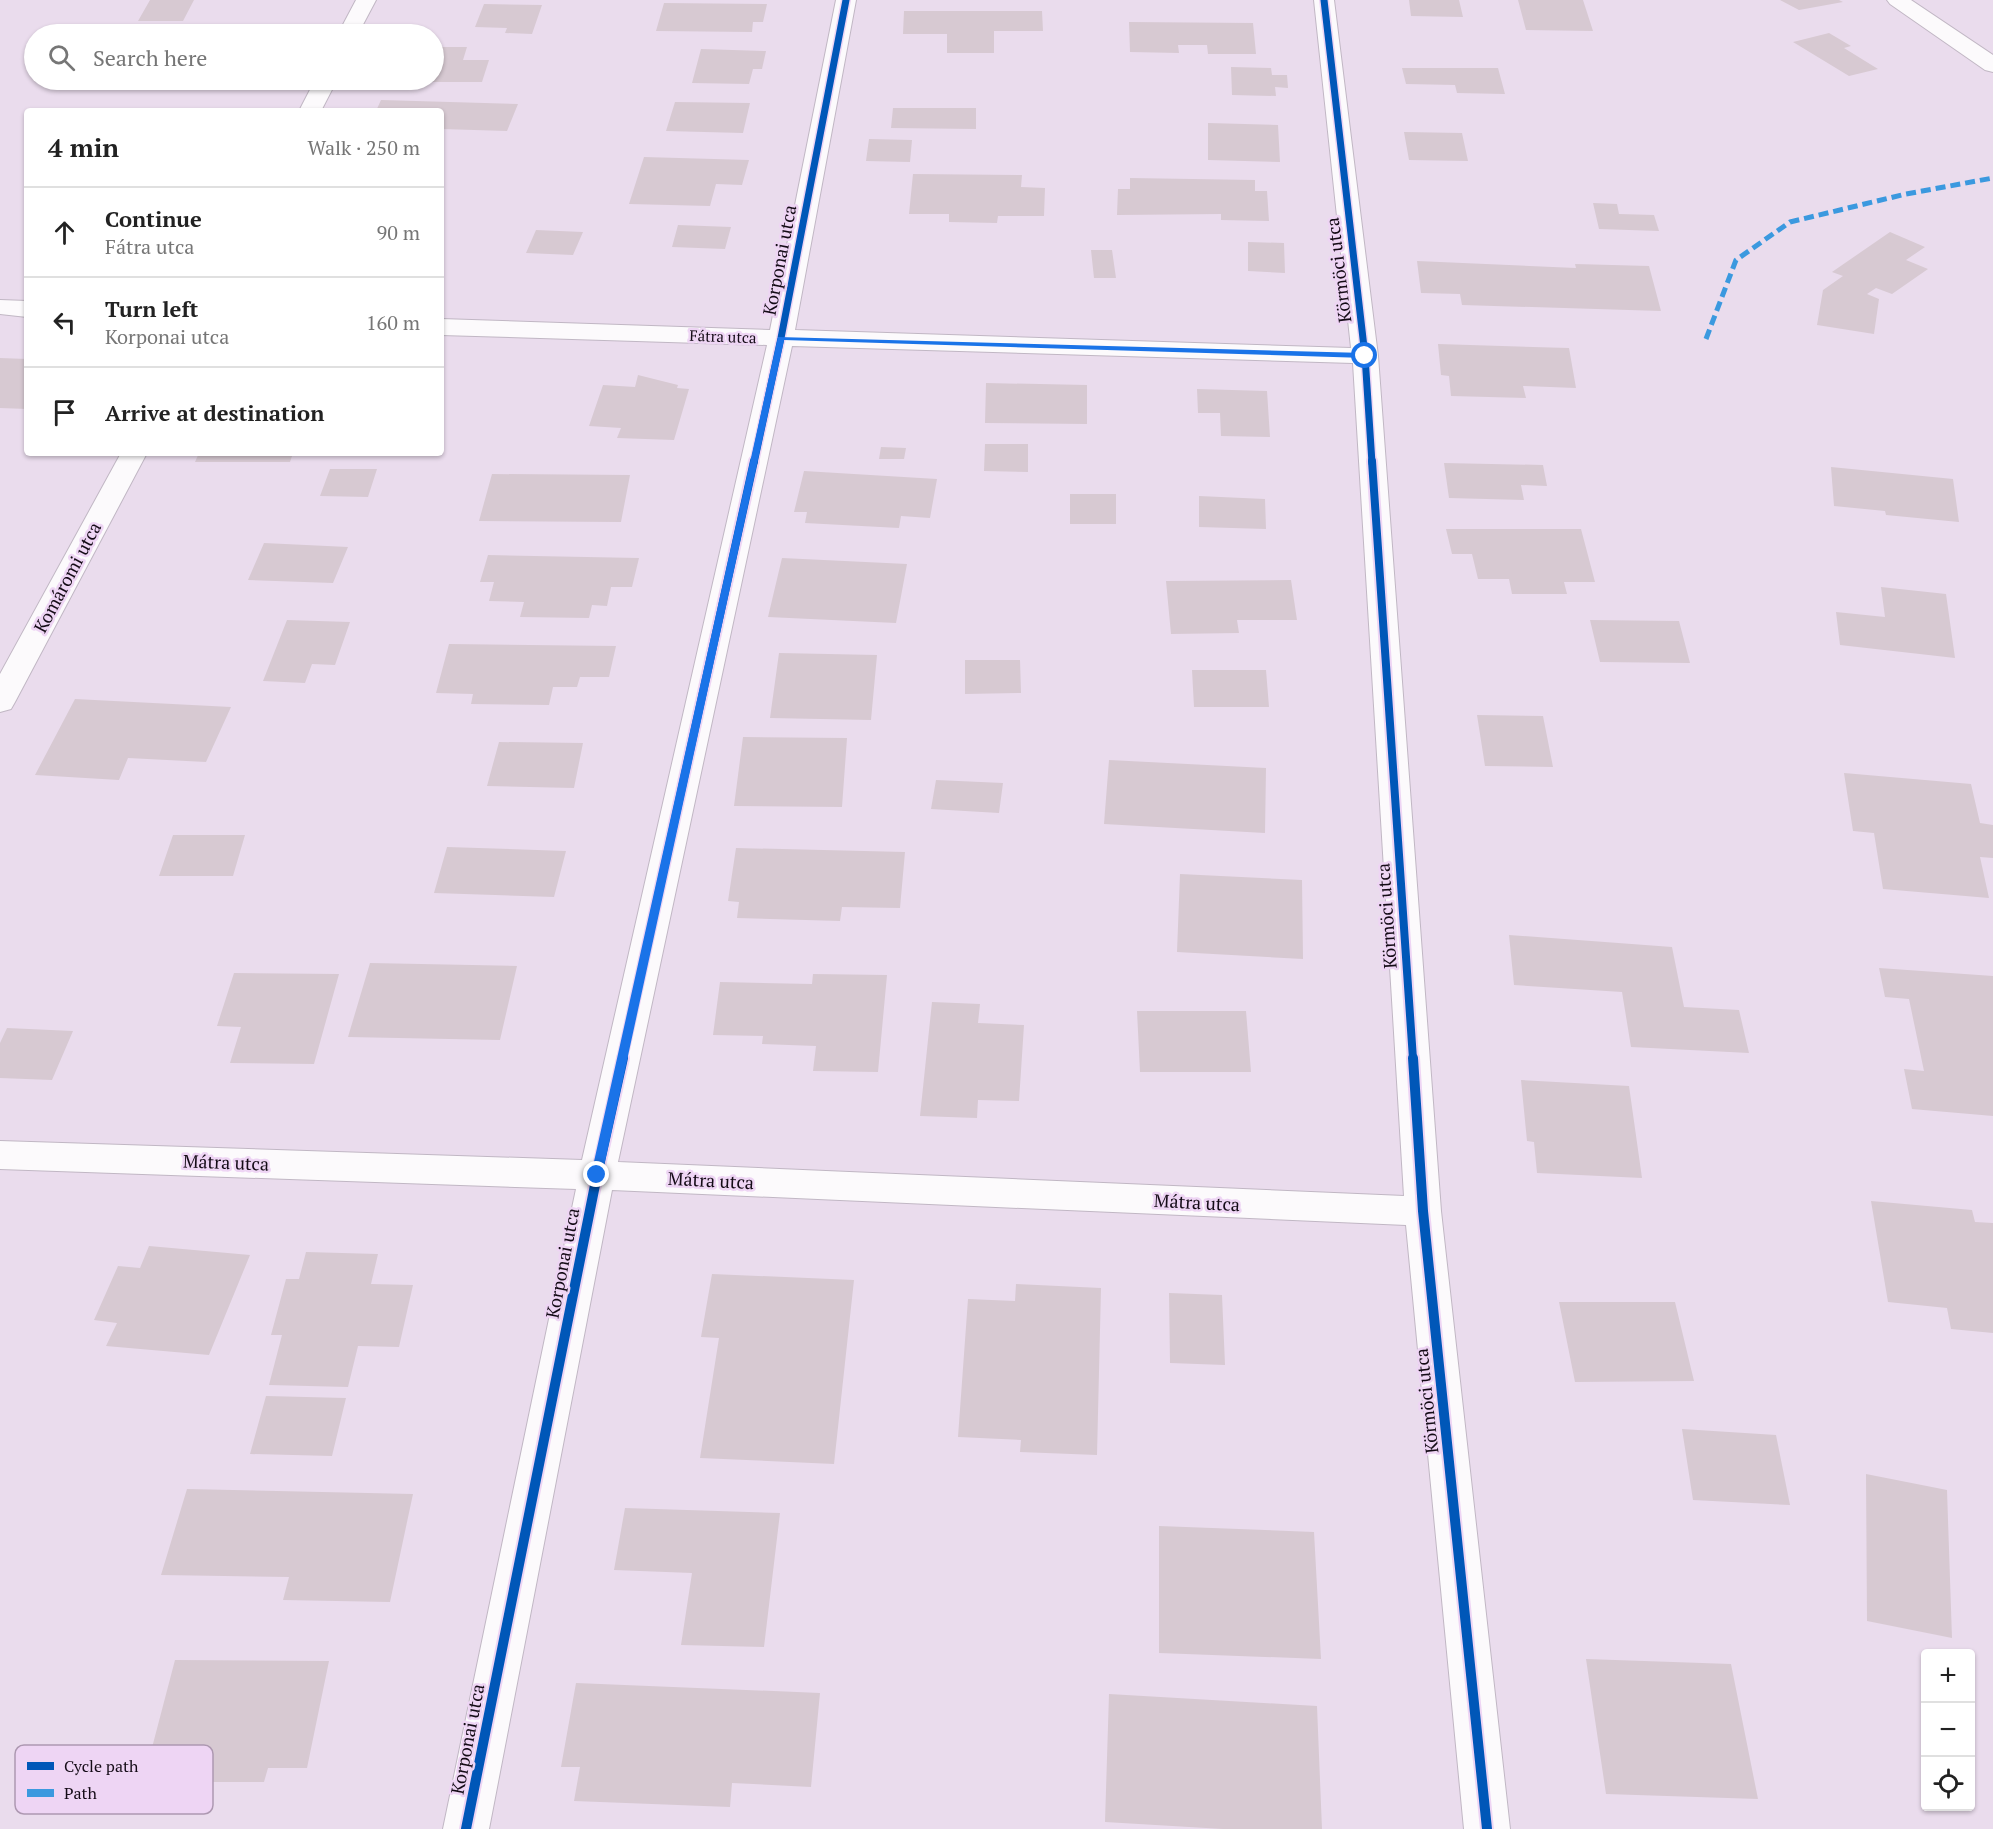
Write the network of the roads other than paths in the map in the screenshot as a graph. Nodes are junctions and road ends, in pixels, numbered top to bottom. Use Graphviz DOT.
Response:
graph roads {
  1 [pos="366,0"];
  2 [pos="846,0"];
  3 [pos="1324,0"];
  4 [pos="1897,0"];
  5 [pos="353,24"];
  6 [pos="1993,65"];
  7 [pos="321,90"];
  8 [pos="312,108"];
  9 [pos="0,308"];
  10 [pos="24,309"];
  11 [pos="444,327"];
  12 [pos="781,338"];
  13 [pos="1365,356"];
  14 [pos="132,456"];
  15 [pos="0,702"];
  16 [pos="0,1155"];
  17 [pos="597,1175"];
  18 [pos="1423,1211"];
  19 [pos="466,1829"];
  20 [pos="1487,1829"];
  1 -- 5 [label="street"];
  2 -- 12 [label="street, Korponai utca"];
  3 -- 13 [label="street, Körmöci utca"];
  4 -- 6 [label="street"];
  7 -- 8 [label="street"];
  9 -- 10 [label="street"];
  11 -- 12 [label="street, Fátra utca"];
  12 -- 13 [label="street, Fátra utca"];
  12 -- 17 [label="street, Korponai utca"];
  13 -- 18 [label="street, Körmöci utca"];
  14 -- 15 [label="street, Komáromi utca"];
  16 -- 17 [label="street, Mátra utca"];
  17 -- 18 [label="street, Mátra utca"];
  17 -- 19 [label="street, Korponai utca"];
  18 -- 20 [label="street, Körmöci utca"];
}
